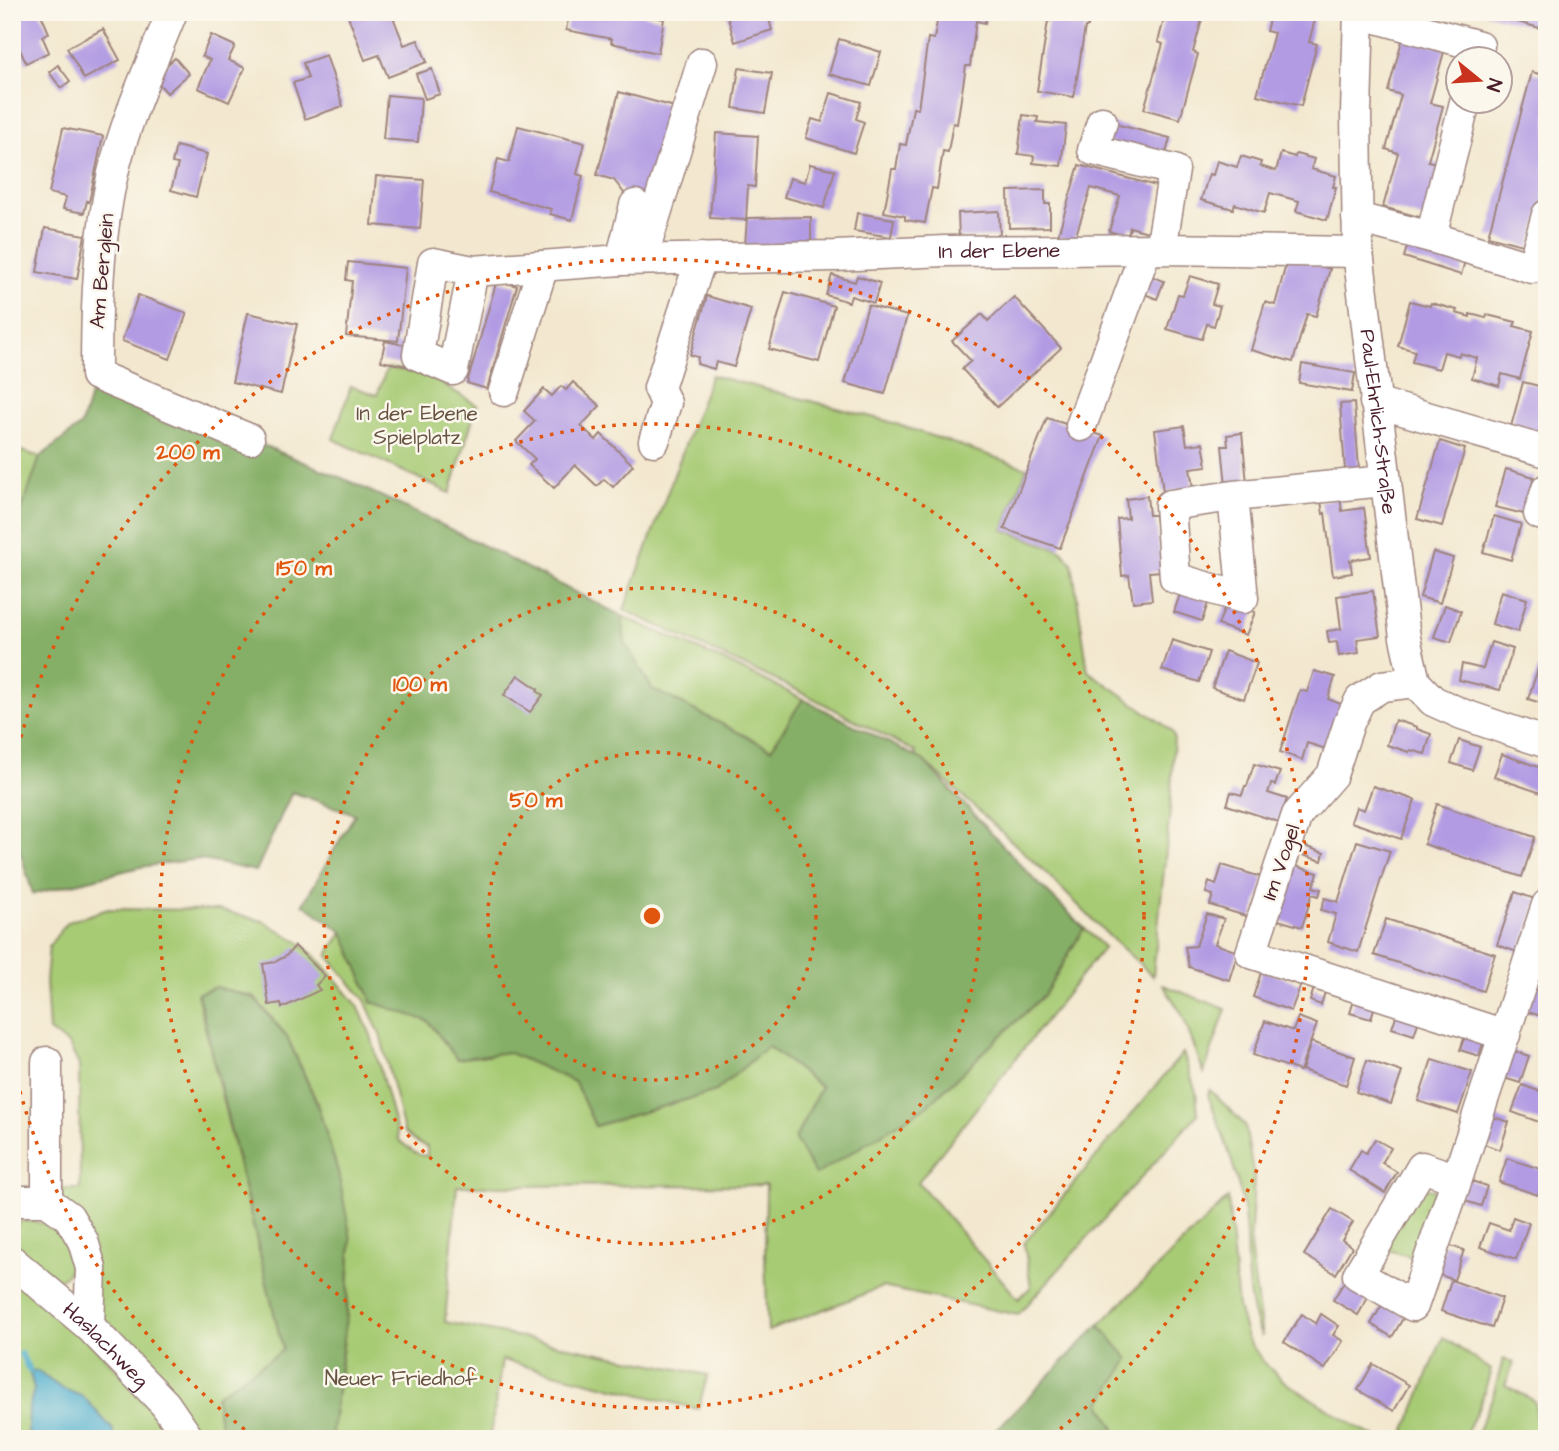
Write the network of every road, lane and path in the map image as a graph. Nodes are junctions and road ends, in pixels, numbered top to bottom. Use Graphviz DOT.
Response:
graph roads {
  1 [pos="172,12"];
  2 [pos="1359,13"];
  3 [pos="1479,46"];
  4 [pos="702,63"];
  5 [pos="1461,116"];
  6 [pos="1102,122"];
  7 [pos="635,205"];
  8 [pos="1547,215"];
  9 [pos="1357,218"];
  10 [pos="1431,237"];
  11 [pos="1153,249"];
  12 [pos="1357,252"];
  13 [pos="701,258"];
  14 [pos="632,259"];
  15 [pos="543,265"];
  16 [pos="473,271"];
  17 [pos="503,391"];
  18 [pos="1375,402"];
  19 [pos="1081,426"];
  20 [pos="249,439"];
  21 [pos="654,441"];
  22 [pos="1547,452"];
  23 [pos="1385,481"];
  24 [pos="1547,489"];
  25 [pos="1233,496"];
  26 [pos="1547,516"];
  27 [pos="1415,682"];
  28 [pos="1547,743"];
  29 [pos="1547,905"];
  30 [pos="1505,1035"];
  31 [pos="47,1062"];
  32 [pos="1457,1179"];
  33 [pos="12,1201"];
  34 [pos="47,1201"];
  35 [pos="12,1261"];
  36 [pos="89,1326"];
  37 [pos="189,1439"];
  1 -- 20 [label="street, Am Berglein"];
  2 -- 3 [label="street"];
  2 -- 9 [label="street, Paul-Ehrlich-Straße"];
  4 -- 14 [label="street"];
  5 -- 10 [label="street"];
  6 -- 11 [label="street"];
  7 -- 14 [label="street"];
  8 -- 10 [label="street"];
  9 -- 10 [label="street"];
  9 -- 12 [label="street, Paul-Ehrlich-Straße"];
  11 -- 12 [label="street, In der Ebene"];
  11 -- 13 [label="street, In der Ebene"];
  11 -- 19 [label="street"];
  12 -- 18 [label="street, Paul-Ehrlich-Straße"];
  13 -- 14 [label="street, In der Ebene"];
  13 -- 21 [label="street"];
  14 -- 15 [label="street, In der Ebene"];
  15 -- 16 [label="street, In der Ebene"];
  15 -- 17 [label="street"];
  18 -- 22 [label="street"];
  18 -- 23 [label="street, Paul-Ehrlich-Straße"];
  23 -- 25 [label="street"];
  23 -- 27 [label="street, Paul-Ehrlich-Straße"];
  24 -- 26 [label="street"];
  27 -- 28 [label="street"];
  27 -- 30 [label="street, Im Vogel"];
  29 -- 30 [label="street"];
  30 -- 32 [label="street"];
  31 -- 34 [label="street"];
  33 -- 34 [label="street"];
  34 -- 36 [label="street"];
  35 -- 36 [label="street, Haslachweg"];
  36 -- 37 [label="street, Haslachweg"];
}
